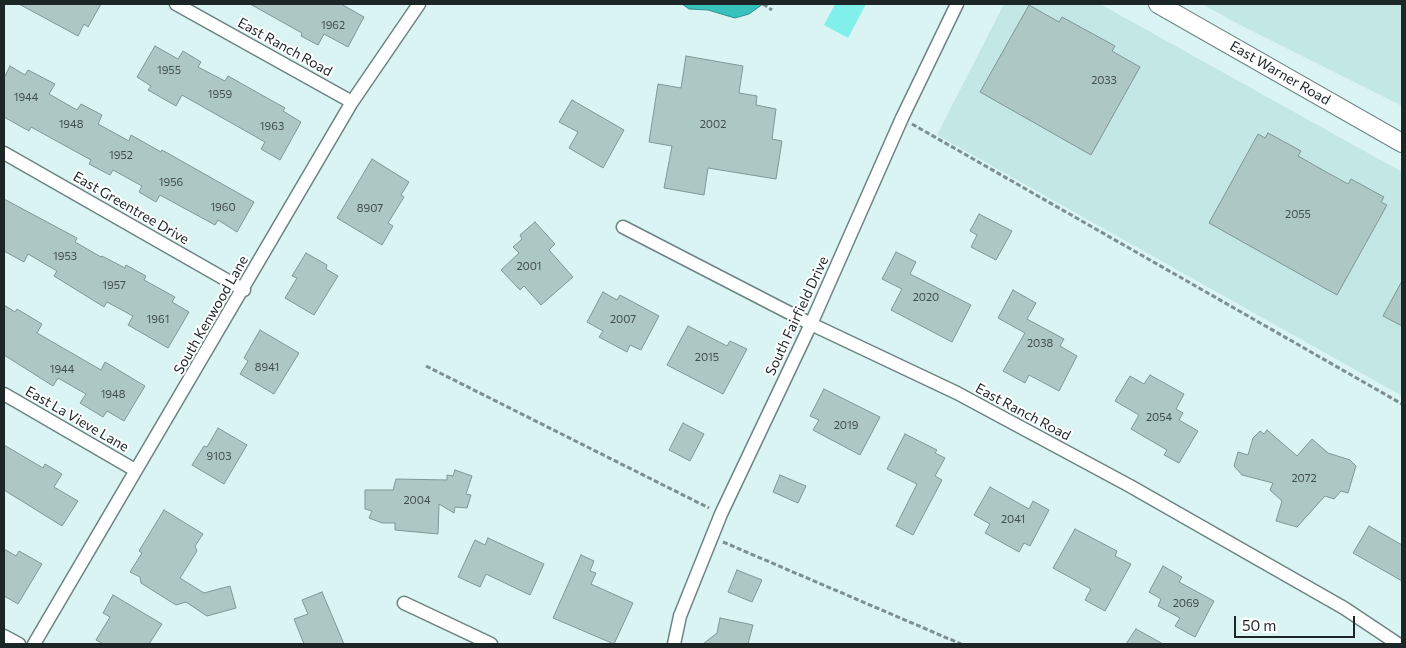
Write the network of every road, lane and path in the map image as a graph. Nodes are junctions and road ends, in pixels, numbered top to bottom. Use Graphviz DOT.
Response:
graph roads {
  1 [pos="176,4"];
  2 [pos="420,4"];
  3 [pos="762,4"];
  4 [pos="957,4"];
  5 [pos="1158,4"];
  6 [pos="772,10"];
  7 [pos="352,102"];
  8 [pos="902,118"];
  9 [pos="1402,143"];
  10 [pos="4,153"];
  11 [pos="623,227"];
  12 [pos="244,290"];
  13 [pos="811,324"];
  14 [pos="426,366"];
  15 [pos="4,394"];
  16 [pos="1402,404"];
  17 [pos="135,470"];
  18 [pos="721,514"];
  19 [pos="712,535"];
  20 [pos="404,603"];
  21 [pos="4,636"];
  22 [pos="19,644"];
  23 [pos="34,644"];
  24 [pos="491,644"];
  25 [pos="674,644"];
  26 [pos="961,644"];
  27 [pos="1398,644"];
  1 -- 7 [label="street, East Ranch Road"];
  2 -- 7 [label="street, South Kenwood Lane"];
  3 -- 6 [label="path"];
  4 -- 8 [label="street, South Fairfield Drive"];
  5 -- 9 [label="main road, East Warner Road"];
  7 -- 12 [label="street, South Kenwood Lane"];
  8 -- 13 [label="street, South Fairfield Drive"];
  8 -- 16 [label="path"];
  10 -- 12 [label="street, East Greentree Drive"];
  11 -- 13 [label="street, East Ranch Road"];
  12 -- 17 [label="street, South Kenwood Lane"];
  13 -- 18 [label="street, South Fairfield Drive"];
  13 -- 27 [label="street, East Ranch Road"];
  14 -- 18 [label="path"];
  15 -- 17 [label="street, East La Vieve Lane"];
  17 -- 23 [label="street, South Kenwood Lane"];
  18 -- 19 [label="street, South Fairfield Drive"];
  19 -- 25 [label="street, South Fairfield Drive"];
  19 -- 26 [label="path"];
  20 -- 24 [label="street"];
  21 -- 22 [label="street"];
}
